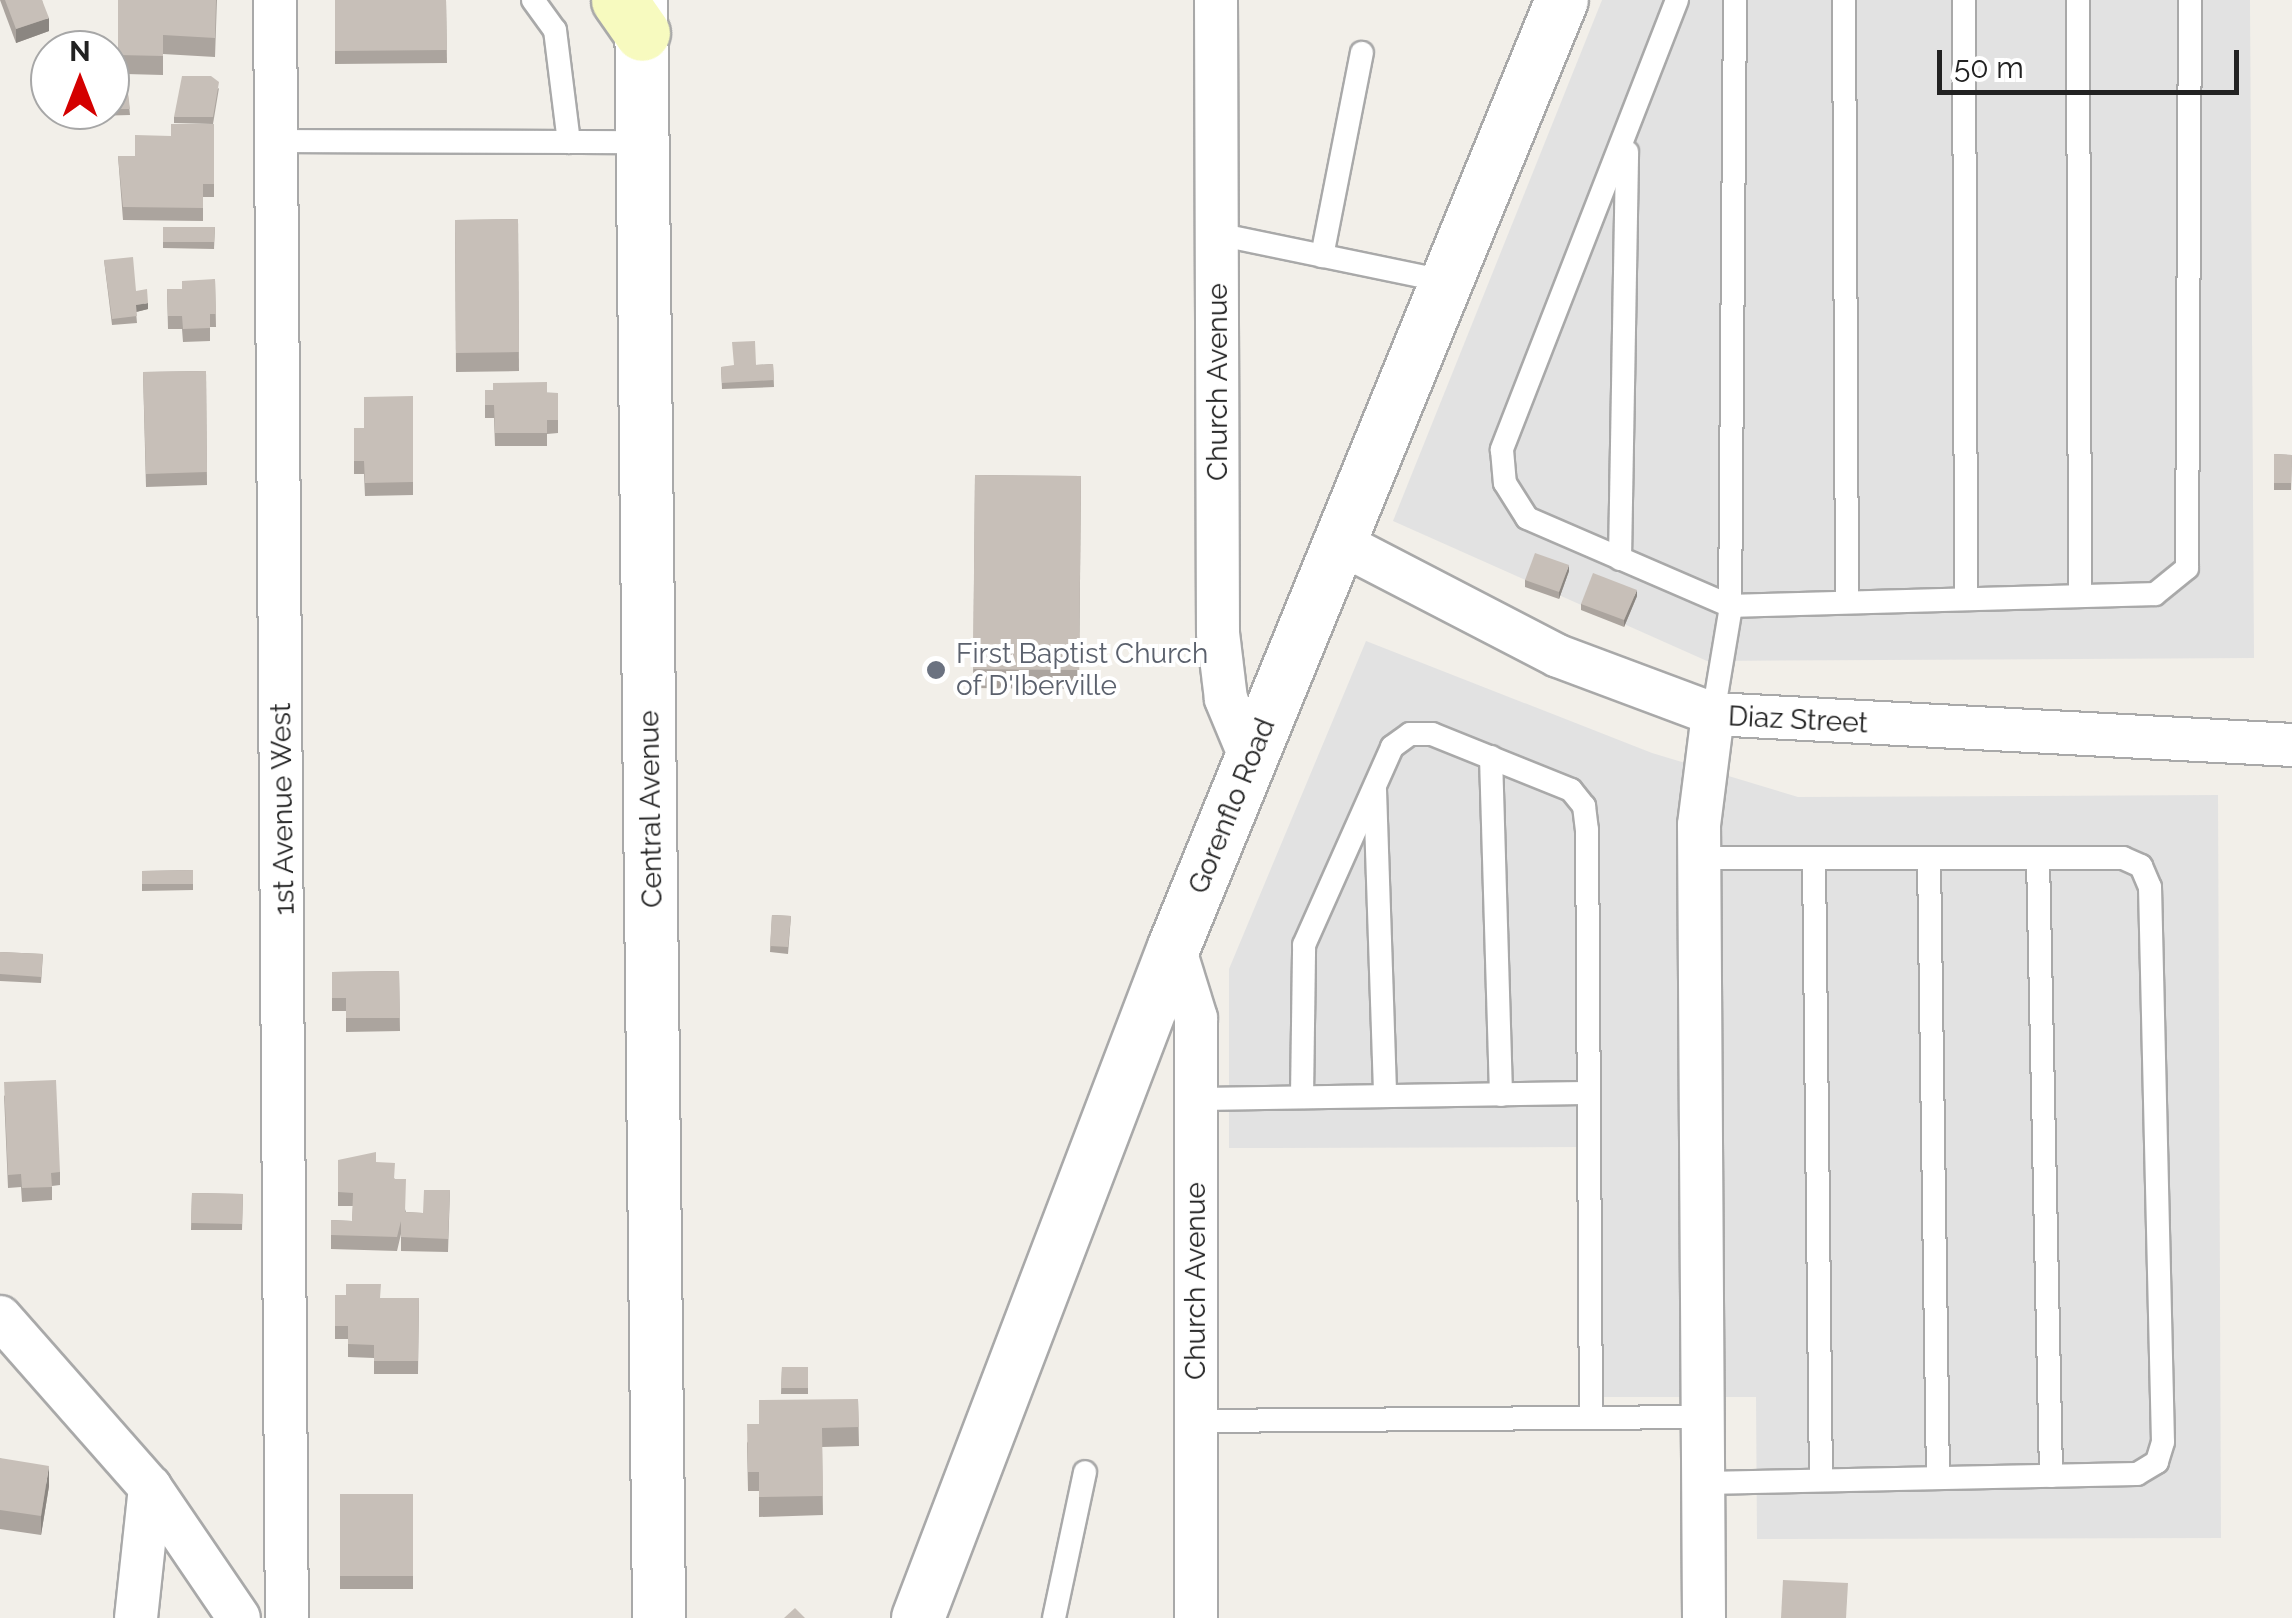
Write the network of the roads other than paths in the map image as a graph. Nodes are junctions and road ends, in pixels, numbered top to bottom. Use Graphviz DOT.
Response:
graph roads {
  1 [pos="276,0"];
  2 [pos="533,0"];
  3 [pos="1216,0"];
  4 [pos="1562,0"];
  5 [pos="1677,0"];
  6 [pos="1735,0"];
  7 [pos="1844,0"];
  8 [pos="1964,0"];
  9 [pos="2078,0"];
  10 [pos="2190,0"];
  11 [pos="634,11"];
  12 [pos="1362,53"];
  13 [pos="1627,138"];
  14 [pos="276,141"];
  15 [pos="570,142"];
  16 [pos="644,142"];
  17 [pos="1217,234"];
  18 [pos="1322,256"];
  19 [pos="1448,282"];
  20 [pos="1342,544"];
  21 [pos="1620,558"];
  22 [pos="2080,596"];
  23 [pos="1966,599"];
  24 [pos="1848,602"];
  25 [pos="1730,606"];
  26 [pos="1714,714"];
  27 [pos="2292,745"];
  28 [pos="1490,758"];
  29 [pos="1251,759"];
  30 [pos="1375,784"];
  31 [pos="1700,858"];
  32 [pos="1814,858"];
  33 [pos="1929,858"];
  34 [pos="2038,858"];
  35 [pos="1174,947"];
  36 [pos="1589,1094"];
  37 [pos="1501,1095"];
  38 [pos="1385,1096"];
  39 [pos="1302,1098"];
  40 [pos="1196,1099"];
  41 [pos="0,1317"];
  42 [pos="1591,1417"];
  43 [pos="1703,1417"];
  44 [pos="1196,1421"];
  45 [pos="1085,1472"];
  46 [pos="2050,1476"];
  47 [pos="1938,1478"];
  48 [pos="1820,1480"];
  49 [pos="1704,1483"];
  50 [pos="150,1487"];
  51 [pos="136,1618"];
  52 [pos="239,1618"];
  53 [pos="287,1618"];
  54 [pos="660,1618"];
  55 [pos="918,1618"];
  56 [pos="1054,1618"];
  57 [pos="1196,1618"];
  58 [pos="1704,1618"];
  1 -- 14 [label="street, 1st Avenue West"];
  2 -- 15 [label="lane"];
  3 -- 17 [label="street, Church Avenue"];
  4 -- 19 [label="street, Gorenflo Road"];
  5 -- 13 [label="lane"];
  6 -- 25 [label="lane"];
  7 -- 24 [label="lane"];
  8 -- 23 [label="lane"];
  9 -- 22 [label="lane"];
  10 -- 22 [label="lane"];
  11 -- 16 [label="street, Central Avenue"];
  12 -- 18 [label="lane"];
  13 -- 21 [label="lane"];
  13 -- 21 [label="lane"];
  14 -- 15 [label="lane"];
  14 -- 53 [label="street, 1st Avenue West"];
  15 -- 16 [label="lane"];
  16 -- 54 [label="street, Central Avenue"];
  17 -- 18 [label="lane"];
  17 -- 29 [label="street, Church Avenue"];
  18 -- 19 [label="lane"];
  19 -- 20 [label="street, Gorenflo Road"];
  20 -- 26 [label="street, Diaz Street"];
  20 -- 29 [label="street, Gorenflo Road"];
  21 -- 25 [label="lane"];
  22 -- 23 [label="lane"];
  23 -- 24 [label="lane"];
  24 -- 25 [label="lane"];
  25 -- 26 [label="lane"];
  26 -- 27 [label="street, Diaz Street"];
  26 -- 31 [label="street"];
  28 -- 30 [label="lane"];
  28 -- 36 [label="lane"];
  28 -- 37 [label="lane"];
  29 -- 35 [label="street, Gorenflo Road"];
  30 -- 38 [label="lane"];
  30 -- 39 [label="lane"];
  31 -- 32 [label="lane"];
  31 -- 43 [label="street"];
  32 -- 33 [label="lane"];
  32 -- 48 [label="lane"];
  33 -- 34 [label="lane"];
  33 -- 47 [label="lane"];
  34 -- 46 [label="lane"];
  34 -- 46 [label="lane"];
  35 -- 40 [label="street, Church Avenue"];
  35 -- 55 [label="street, Gorenflo Road"];
  36 -- 37 [label="lane"];
  36 -- 42 [label="lane"];
  37 -- 38 [label="lane"];
  38 -- 39 [label="lane"];
  39 -- 40 [label="lane"];
  40 -- 44 [label="street, Church Avenue"];
  41 -- 50 [label="street"];
  42 -- 43 [label="lane"];
  42 -- 44 [label="lane"];
  43 -- 49 [label="street"];
  44 -- 57 [label="street, Church Avenue"];
  45 -- 56 [label="lane"];
  46 -- 47 [label="lane"];
  47 -- 48 [label="lane"];
  48 -- 49 [label="lane"];
  49 -- 58 [label="street"];
  50 -- 51 [label="street"];
  50 -- 52 [label="street"];
}
